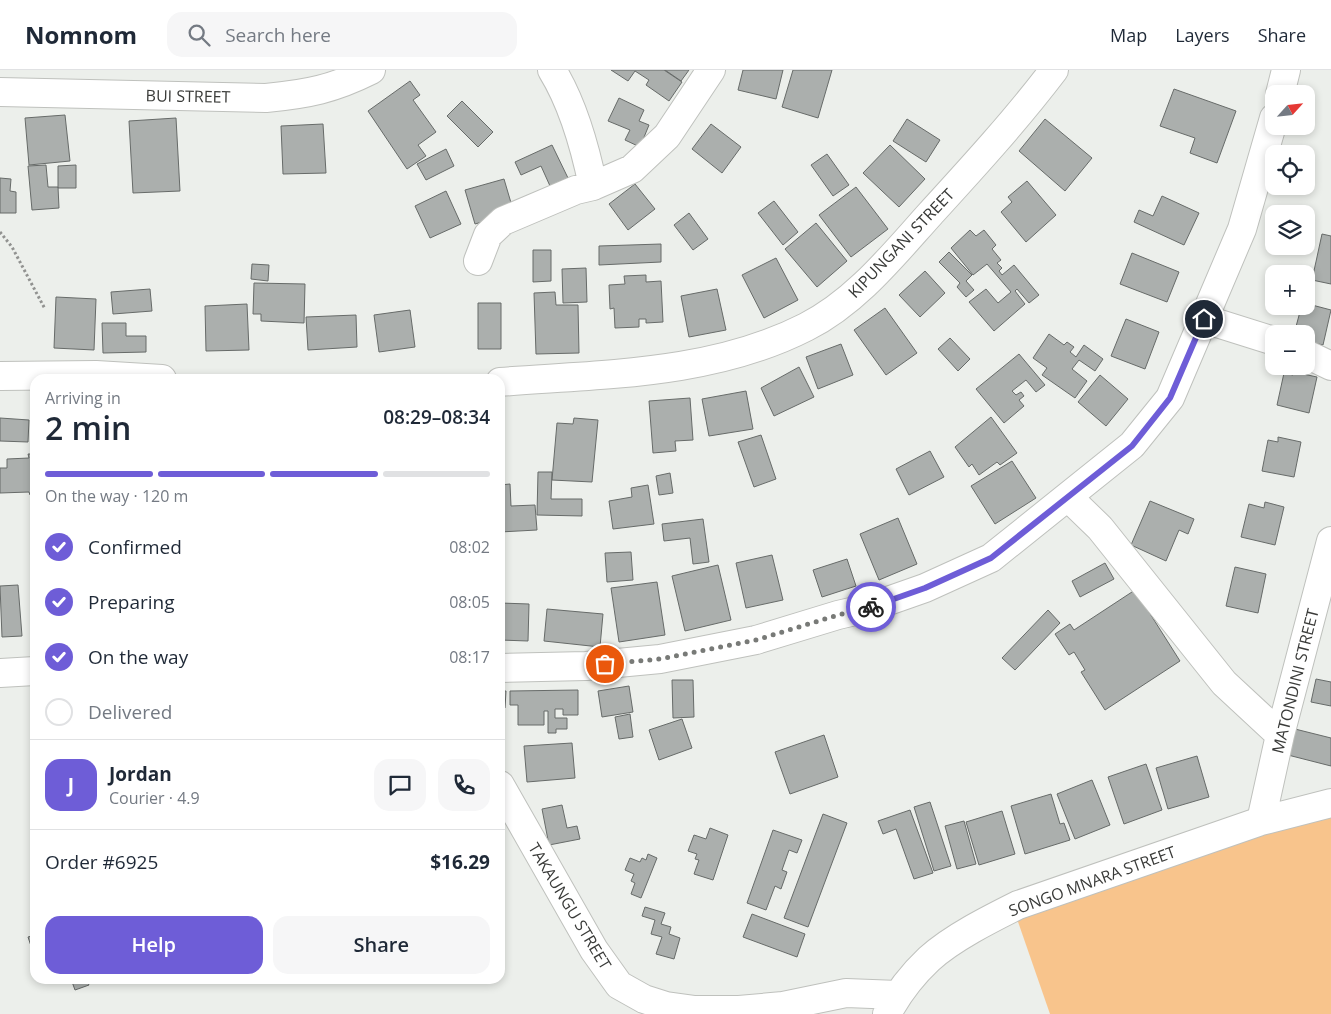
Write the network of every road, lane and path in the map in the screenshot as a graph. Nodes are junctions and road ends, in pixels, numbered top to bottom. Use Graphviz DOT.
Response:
graph roads {
  1 [pos="370,70"];
  2 [pos="552,70"];
  3 [pos="711,70"];
  4 [pos="1054,70"];
  5 [pos="1286,70"];
  6 [pos="1282,85"];
  7 [pos="0,92"];
  8 [pos="1269,135"];
  9 [pos="593,186"];
  10 [pos="0,232"];
  11 [pos="478,261"];
  12 [pos="45,309"];
  13 [pos="1204,319"];
  14 [pos="1265,338"];
  15 [pos="1315,358"];
  16 [pos="1331,366"];
  17 [pos="0,376"];
  18 [pos="30,376"];
  19 [pos="505,382"];
  20 [pos="1068,496"];
  21 [pos="1331,541"];
  22 [pos="505,668"];
  23 [pos="30,671"];
  24 [pos="0,673"];
  25 [pos="1280,735"];
  26 [pos="505,794"];
  27 [pos="1331,803"];
  28 [pos="1261,821"];
  29 [pos="893,1005"];
  1 -- 7 [label="street, BUI STREET"];
  2 -- 9 [label="street"];
  3 -- 9 [label="street"];
  4 -- 19 [label="street, KIPUNGANI STREET"];
  5 -- 6 [label="street"];
  8 -- 13 [label="street"];
  9 -- 11 [label="street"];
  10 -- 12 [label="path"];
  13 -- 14 [label="street"];
  13 -- 20 [label="street"];
  15 -- 16 [label="street"];
  17 -- 18 [label="street"];
  20 -- 22 [label="street"];
  20 -- 25 [label="street"];
  21 -- 25 [label="street, MATONDINI STREET"];
  23 -- 24 [label="street"];
  25 -- 28 [label="street, MATONDINI STREET"];
  26 -- 29 [label="street, TAKAUNGU STREET"];
  27 -- 28 [label="street, SONGO MNARA STREET"];
  28 -- 29 [label="street, SONGO MNARA STREET"];
}
